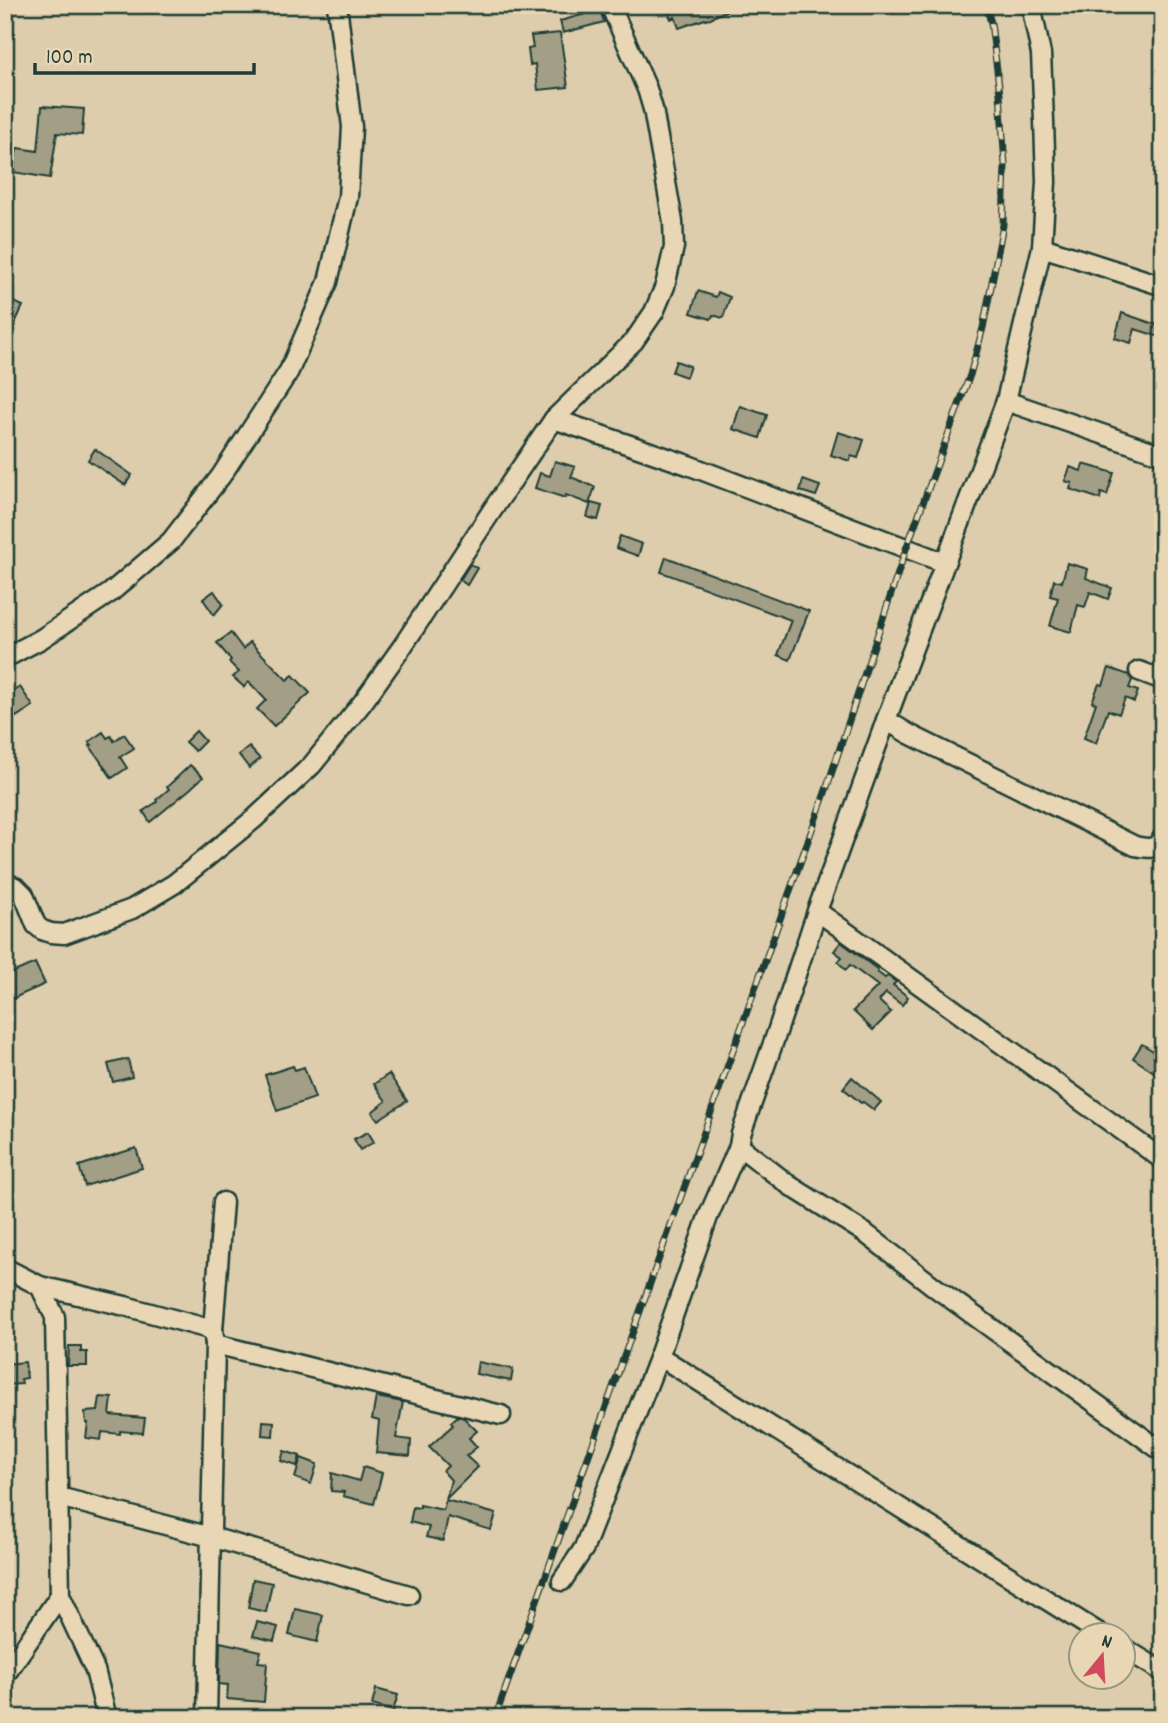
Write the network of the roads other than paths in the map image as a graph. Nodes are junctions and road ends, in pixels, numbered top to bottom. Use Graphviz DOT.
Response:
graph roads {
  1 [pos="337,5"];
  2 [pos="610,5"];
  3 [pos="1031,5"];
  4 [pos="1042,247"];
  5 [pos="1163,286"];
  6 [pos="1006,401"];
  7 [pos="554,419"];
  8 [pos="1163,455"];
  9 [pos="945,563"];
  10 [pos="5,659"];
  11 [pos="1139,671"];
  12 [pos="1163,680"];
  13 [pos="886,720"];
  14 [pos="1163,837"];
  15 [pos="5,882"];
  16 [pos="817,911"];
  17 [pos="738,1146"];
  18 [pos="1163,1160"];
  19 [pos="223,1202"];
  20 [pos="5,1268"];
  21 [pos="40,1286"];
  22 [pos="214,1337"];
  23 [pos="659,1356"];
  24 [pos="501,1415"];
  25 [pos="1163,1452"];
  26 [pos="59,1497"];
  27 [pos="211,1537"];
  28 [pos="562,1581"];
  29 [pos="60,1595"];
  30 [pos="409,1595"];
  31 [pos="1082,1622"];
  32 [pos="1136,1656"];
  33 [pos="1163,1672"];
  34 [pos="5,1675"];
  35 [pos="107,1718"];
  36 [pos="206,1718"];
  1 -- 10 [label="street"];
  2 -- 7 [label="street"];
  3 -- 4 [label="street"];
  4 -- 5 [label="street"];
  4 -- 6 [label="street"];
  6 -- 8 [label="street"];
  6 -- 9 [label="street"];
  7 -- 9 [label="street"];
  7 -- 15 [label="street"];
  9 -- 13 [label="street"];
  11 -- 12 [label="street"];
  13 -- 14 [label="street"];
  13 -- 16 [label="street"];
  16 -- 17 [label="street"];
  16 -- 18 [label="street"];
  17 -- 23 [label="street"];
  17 -- 25 [label="street"];
  19 -- 22 [label="street"];
  20 -- 21 [label="street"];
  21 -- 22 [label="street"];
  21 -- 26 [label="street"];
  22 -- 24 [label="street"];
  22 -- 27 [label="street"];
  23 -- 28 [label="street"];
  23 -- 31 [label="street"];
  26 -- 27 [label="street"];
  26 -- 29 [label="street"];
  27 -- 30 [label="street"];
  27 -- 36 [label="street"];
  29 -- 34 [label="street"];
  29 -- 35 [label="street"];
  32 -- 33 [label="street"];
}
